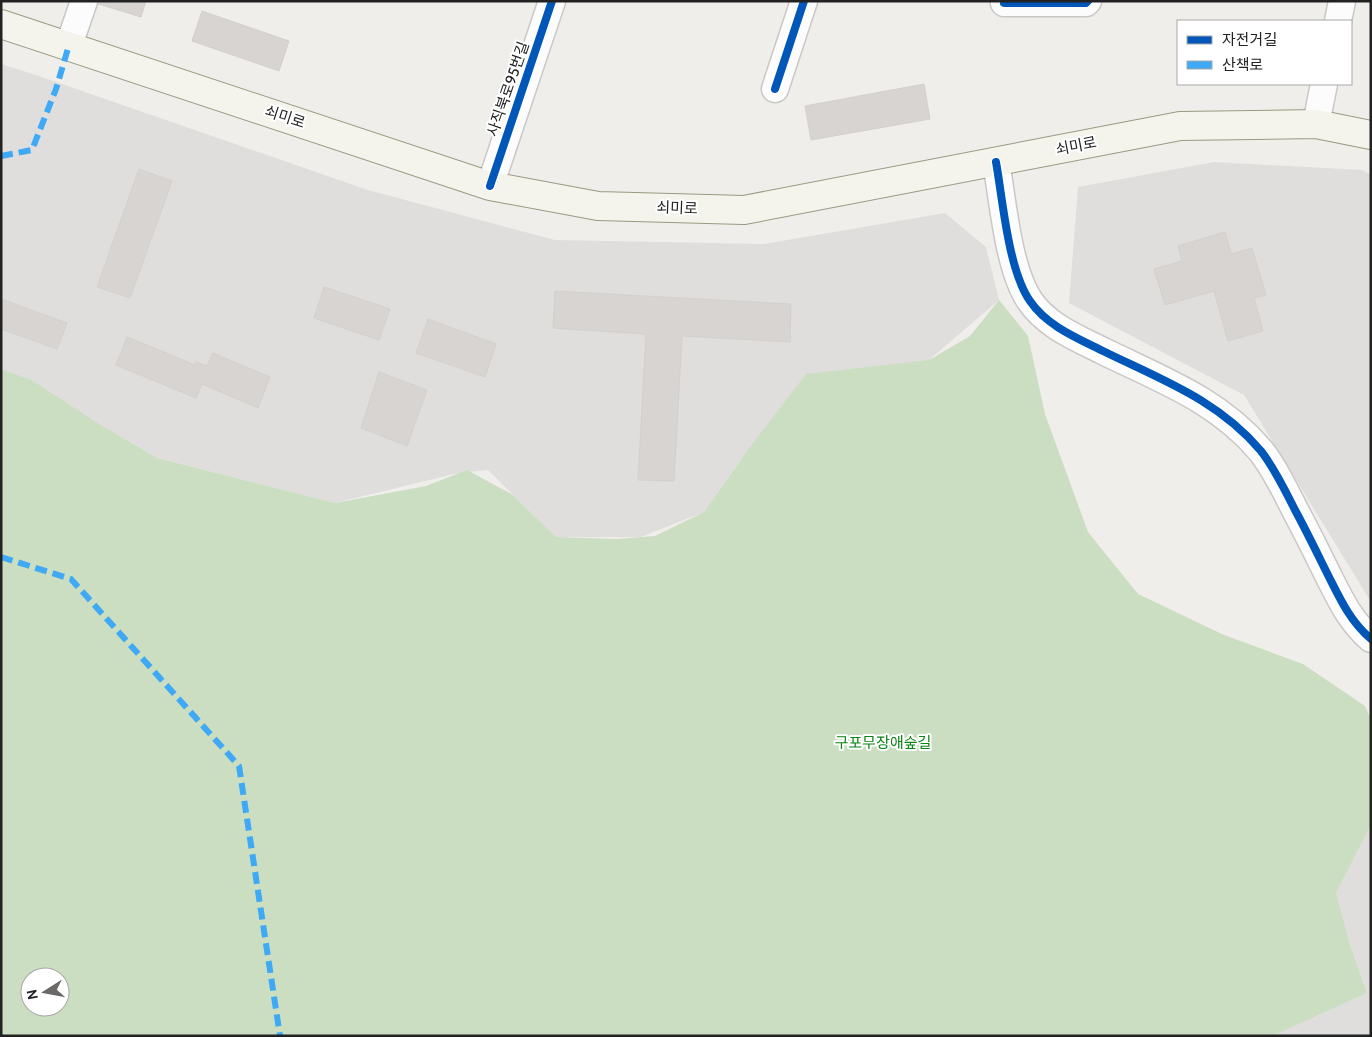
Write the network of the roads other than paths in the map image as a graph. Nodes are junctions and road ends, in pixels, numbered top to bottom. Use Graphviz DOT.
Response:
graph roads {
  1 [pos="84,1"];
  2 [pos="552,1"];
  3 [pos="804,1"];
  4 [pos="1088,1"];
  5 [pos="1342,1"];
  6 [pos="1005,2"];
  7 [pos="1338,20"];
  8 [pos="1,24"];
  9 [pos="70,45"];
  10 [pos="1324,85"];
  11 [pos="775,89"];
  12 [pos="1316,124"];
  13 [pos="1371,135"];
  14 [pos="996,162"];
  15 [pos="490,186"];
  16 [pos="1371,640"];
  1 -- 9 [label="street"];
  2 -- 15 [label="street, 사직북로95번길"];
  3 -- 11 [label="street"];
  4 -- 6 [label="street"];
  5 -- 7 [label="street"];
  8 -- 9 [label="main road, 쇠미로"];
  9 -- 15 [label="main road, 쇠미로"];
  10 -- 12 [label="street"];
  12 -- 13 [label="main road, 쇠미로"];
  12 -- 14 [label="main road, 쇠미로"];
  14 -- 15 [label="main road, 쇠미로"];
  14 -- 16 [label="street"];
}
